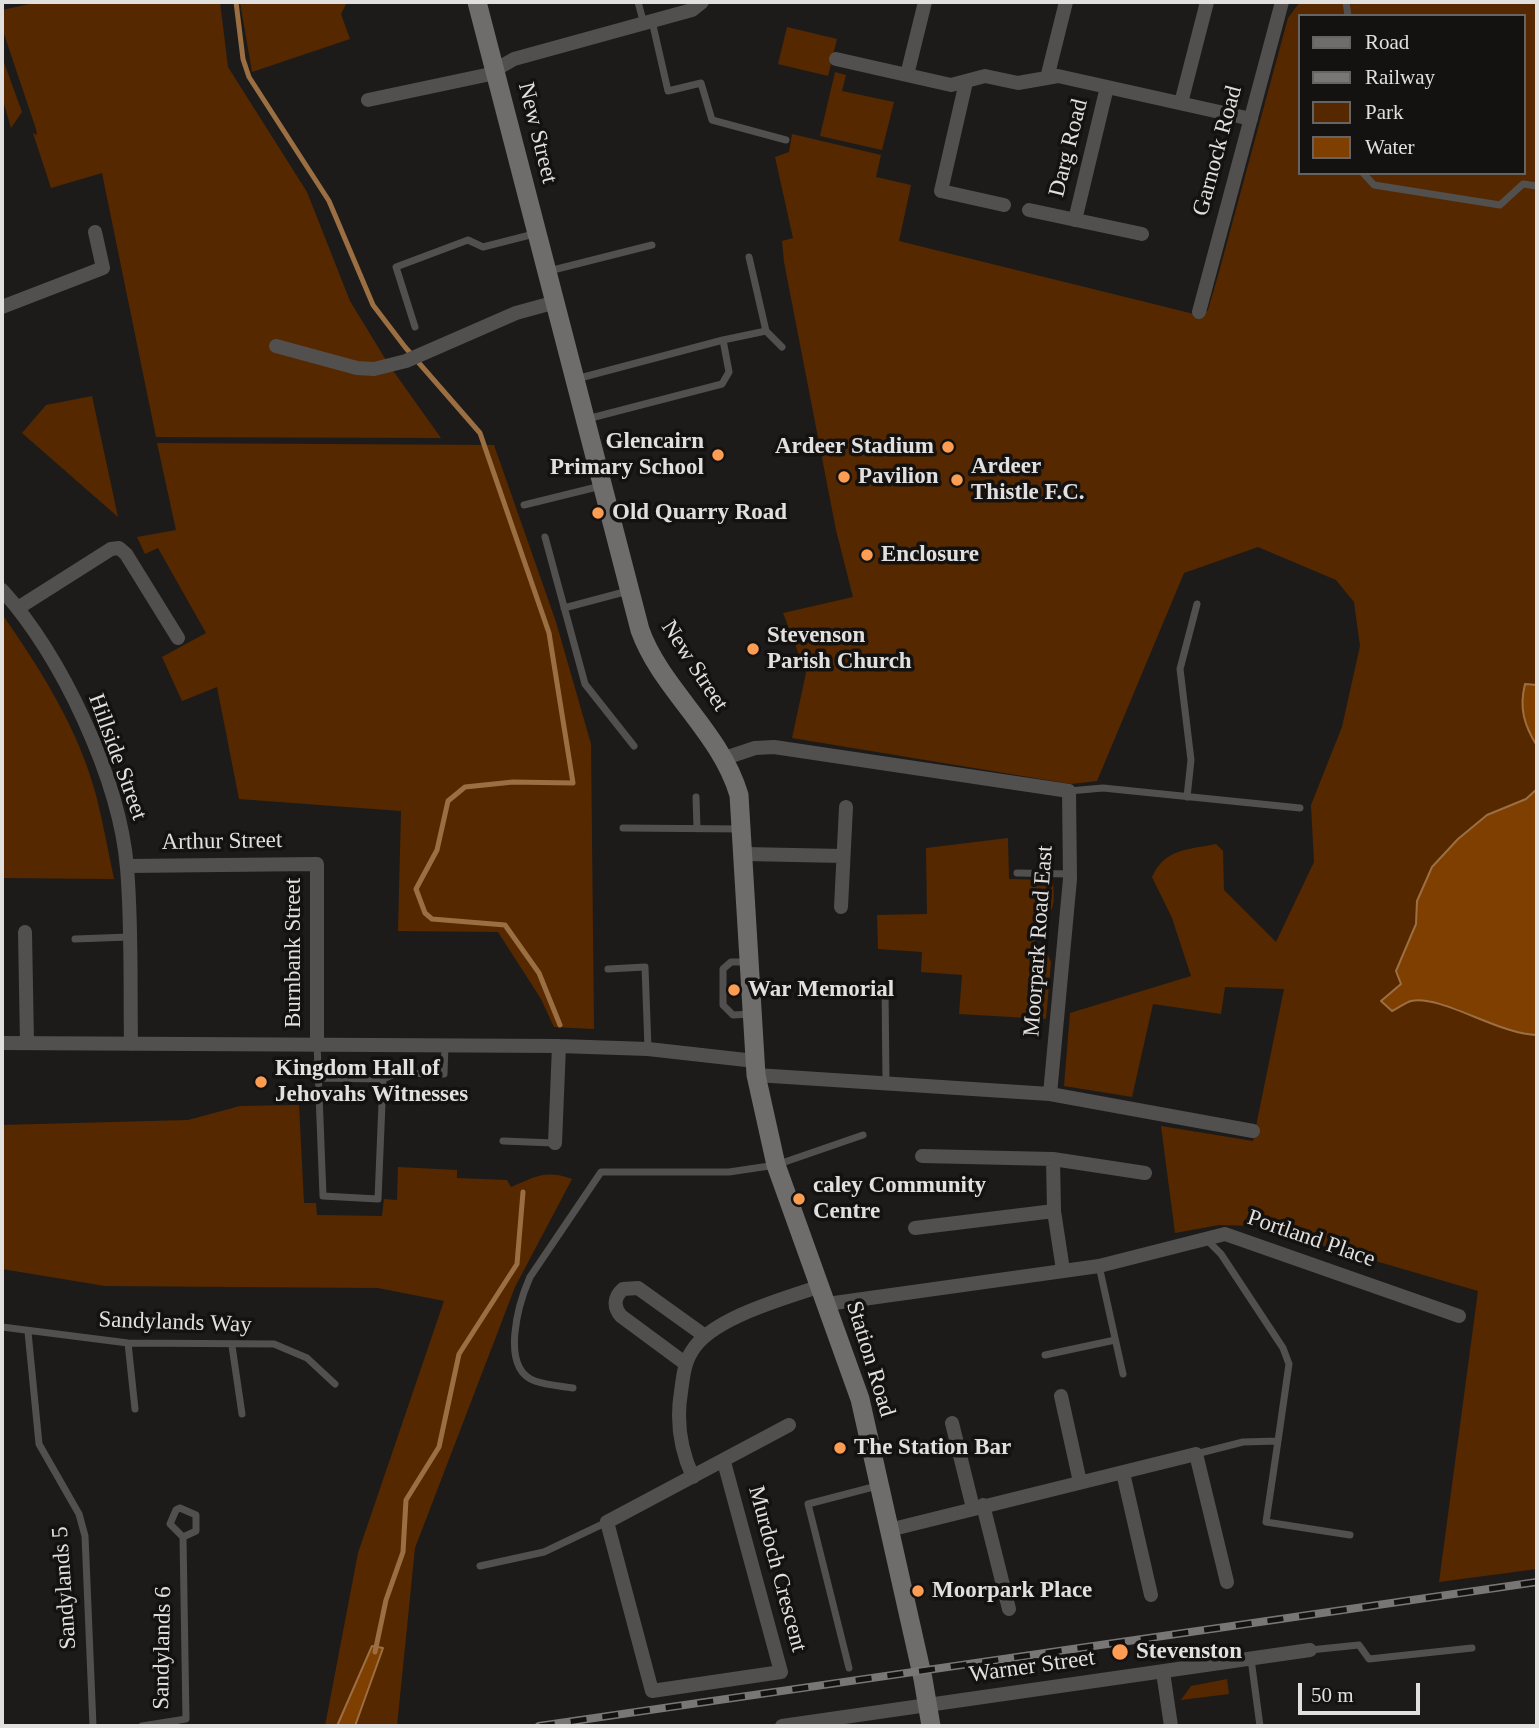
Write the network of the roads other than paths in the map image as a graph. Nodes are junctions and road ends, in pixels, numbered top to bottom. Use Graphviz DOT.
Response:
graph roads {
  1 [pos="477,2"];
  2 [pos="638,2"];
  3 [pos="702,2"];
  4 [pos="925,2"];
  5 [pos="1066,2"];
  6 [pos="1207,2"];
  7 [pos="1282,2"];
  8 [pos="648,22"];
  9 [pos="836,59"];
  10 [pos="496,69"];
  11 [pos="907,75"];
  12 [pos="1047,78"];
  13 [pos="966,82"];
  14 [pos="1107,87"];
  15 [pos="368,100"];
  16 [pos="1181,103"];
  17 [pos="1251,119"];
  18 [pos="786,140"];
  19 [pos="1365,175"];
  20 [pos="1537,186"];
  21 [pos="1004,205"];
  22 [pos="1029,210"];
  23 [pos="1075,220"];
  24 [pos="95,232"];
  25 [pos="538,233"];
  26 [pos="1142,234"];
  27 [pos="652,245"];
  28 [pos="749,257"];
  29 [pos="548,271"];
  30 [pos="556,302"];
  31 [pos="2,307"];
  32 [pos="1199,312"];
  33 [pos="415,327"];
  34 [pos="766,331"];
  35 [pos="723,340"];
  36 [pos="276,345"];
  37 [pos="782,347"];
  38 [pos="575,379"];
  39 [pos="585,420"];
  40 [pos="602,485"];
  41 [pos="524,505"];
  42 [pos="545,537"];
  43 [pos="2,590"];
  44 [pos="630,591"];
  45 [pos="1198,604"];
  46 [pos="18,608"];
  47 [pos="564,608"];
  48 [pos="178,638"];
  49 [pos="634,746"];
  50 [pos="725,758"];
  51 [pos="1069,791"];
  52 [pos="696,797"];
  53 [pos="1187,797"];
  54 [pos="846,807"];
  55 [pos="1300,808"];
  56 [pos="623,828"];
  57 [pos="696,828"];
  58 [pos="743,829"];
  59 [pos="745,854"];
  60 [pos="843,856"];
  61 [pos="317,864"];
  62 [pos="127,866"];
  63 [pos="1017,873"];
  64 [pos="1069,874"];
  65 [pos="841,906"];
  66 [pos="25,932"];
  67 [pos="129,937"];
  68 [pos="75,939"];
  69 [pos="750,962"];
  70 [pos="608,969"];
  71 [pos="885,986"];
  72 [pos="753,1014"];
  73 [pos="2,1043"];
  74 [pos="27,1043"];
  75 [pos="317,1043"];
  76 [pos="131,1044"];
  77 [pos="445,1045"];
  78 [pos="559,1046"];
  79 [pos="648,1049"];
  80 [pos="756,1068"];
  81 [pos="317,1077"];
  82 [pos="383,1079"];
  83 [pos="886,1082"];
  84 [pos="1051,1094"];
  85 [pos="1252,1131"];
  86 [pos="863,1135"];
  87 [pos="503,1141"];
  88 [pos="555,1143"];
  89 [pos="922,1156"];
  90 [pos="1053,1159"];
  91 [pos="776,1165"];
  92 [pos="1144,1173"];
  93 [pos="1054,1211"];
  94 [pos="915,1228"];
  95 [pos="1204,1238"];
  96 [pos="1099,1266"];
  97 [pos="1063,1270"];
  98 [pos="824,1295"];
  99 [pos="1459,1316"];
  100 [pos="2,1328"];
  101 [pos="28,1332"];
  102 [pos="705,1336"];
  103 [pos="1115,1340"];
  104 [pos="128,1343"];
  105 [pos="232,1346"];
  106 [pos="1045,1355"];
  107 [pos="686,1364"];
  108 [pos="1123,1374"];
  109 [pos="335,1384"];
  110 [pos="573,1388"];
  111 [pos="1062,1396"];
  112 [pos="135,1409"];
  113 [pos="242,1414"];
  114 [pos="952,1423"];
  115 [pos="789,1425"];
  116 [pos="1278,1441"];
  117 [pos="1196,1454"];
  118 [pos="724,1462"];
  119 [pos="1123,1473"];
  120 [pos="692,1477"];
  121 [pos="1080,1482"];
  122 [pos="879,1485"];
  123 [pos="978,1506"];
  124 [pos="607,1522"];
  125 [pos="889,1530"];
  126 [pos="1350,1535"];
  127 [pos="183,1537"];
  128 [pos="480,1566"];
  129 [pos="1227,1582"];
  130 [pos="1152,1595"];
  131 [pos="1009,1609"];
  132 [pos="1472,1648"];
  133 [pos="1310,1650"];
  134 [pos="1251,1659"];
  135 [pos="849,1668"];
  136 [pos="1163,1672"];
  137 [pos="927,1705"];
  138 [pos="93,1726"];
  139 [pos="142,1726"];
  140 [pos="782,1726"];
  141 [pos="931,1726"];
  142 [pos="1171,1726"];
  143 [pos="1260,1726"];
  1 -- 10 [label="street, New Street"];
  2 -- 8 [label="lane"];
  3 -- 8 [label="street"];
  4 -- 11 [label="street"];
  5 -- 12 [label="street, Darg Road"];
  6 -- 16 [label="street"];
  7 -- 17 [label="street, Garnock Road"];
  8 -- 10 [label="street"];
  8 -- 18 [label="lane"];
  9 -- 11 [label="street, Darg Road"];
  10 -- 15 [label="street"];
  10 -- 25 [label="street, New Street"];
  11 -- 13 [label="street, Darg Road"];
  12 -- 13 [label="street, Darg Road"];
  12 -- 14 [label="street, Darg Road"];
  13 -- 21 [label="street"];
  14 -- 16 [label="street, Darg Road"];
  14 -- 23 [label="street, Darg Road"];
  16 -- 17 [label="street, Darg Road"];
  17 -- 32 [label="street, Garnock Road"];
  19 -- 20 [label="lane"];
  22 -- 23 [label="street, Darg Road"];
  23 -- 26 [label="street, Darg Road"];
  24 -- 31 [label="street"];
  25 -- 29 [label="street, New Street"];
  25 -- 33 [label="lane"];
  27 -- 29 [label="lane"];
  28 -- 34 [label="lane"];
  29 -- 30 [label="street, New Street"];
  30 -- 36 [label="street"];
  30 -- 38 [label="street, New Street"];
  34 -- 35 [label="lane"];
  34 -- 37 [label="lane"];
  35 -- 38 [label="lane"];
  35 -- 39 [label="lane"];
  38 -- 39 [label="street, New Street"];
  39 -- 40 [label="street, New Street"];
  40 -- 41 [label="lane"];
  40 -- 44 [label="street, New Street"];
  42 -- 47 [label="lane"];
  43 -- 46 [label="street, Hillside Street"];
  44 -- 47 [label="lane"];
  44 -- 50 [label="street, New Street"];
  45 -- 53 [label="lane"];
  46 -- 48 [label="street"];
  46 -- 62 [label="street, Hillside Street"];
  47 -- 49 [label="lane"];
  50 -- 51 [label="street"];
  50 -- 58 [label="street, New Street"];
  51 -- 53 [label="lane"];
  51 -- 64 [label="street, Moorpark Road East"];
  52 -- 57 [label="lane"];
  53 -- 55 [label="lane"];
  54 -- 60 [label="street"];
  56 -- 57 [label="lane"];
  57 -- 58 [label="lane"];
  58 -- 59 [label="street, New Street"];
  59 -- 60 [label="street"];
  59 -- 69 [label="street, New Street"];
  60 -- 65 [label="street"];
  61 -- 62 [label="street, Arthur Street"];
  61 -- 75 [label="street, Burnbank Street"];
  62 -- 67 [label="street, Hillside Street"];
  63 -- 64 [label="lane"];
  64 -- 84 [label="street, Moorpark Road East"];
  66 -- 74 [label="street"];
  67 -- 68 [label="lane"];
  67 -- 76 [label="street, Hillside Street"];
  69 -- 72 [label="street, New Street"];
  69 -- 72 [label="lane"];
  70 -- 79 [label="lane"];
  71 -- 83 [label="lane"];
  72 -- 80 [label="street, New Street"];
  73 -- 74 [label="street"];
  74 -- 76 [label="street"];
  75 -- 76 [label="street"];
  75 -- 77 [label="street"];
  75 -- 81 [label="lane"];
  77 -- 78 [label="street"];
  77 -- 82 [label="lane"];
  78 -- 79 [label="street"];
  78 -- 88 [label="street"];
  79 -- 80 [label="street"];
  80 -- 83 [label="street"];
  80 -- 91 [label="street, Station Road"];
  81 -- 82 [label="lane"];
  81 -- 82 [label="lane"];
  83 -- 84 [label="street"];
  84 -- 85 [label="street"];
  86 -- 91 [label="lane"];
  87 -- 88 [label="lane"];
  89 -- 90 [label="street"];
  90 -- 92 [label="street"];
  90 -- 93 [label="street"];
  91 -- 98 [label="street, Station Road"];
  91 -- 110 [label="lane"];
  93 -- 94 [label="street"];
  93 -- 97 [label="street"];
  95 -- 96 [label="street, Portland Place"];
  95 -- 99 [label="street, Portland Place"];
  95 -- 116 [label="lane"];
  96 -- 97 [label="street, Portland Place"];
  96 -- 103 [label="lane"];
  97 -- 98 [label="street, Portland Place"];
  98 -- 102 [label="street, Portland Place"];
  98 -- 122 [label="street, Station Road"];
  100 -- 101 [label="lane, Sandylands Way"];
  101 -- 104 [label="lane, Sandylands Way"];
  101 -- 138 [label="lane, Sandylands 5"];
  102 -- 107 [label="street"];
  102 -- 107 [label="street"];
  103 -- 106 [label="lane"];
  103 -- 108 [label="lane"];
  104 -- 105 [label="lane, Sandylands Way"];
  104 -- 112 [label="lane"];
  105 -- 109 [label="lane, Sandylands Way"];
  105 -- 113 [label="lane"];
  107 -- 120 [label="street"];
  111 -- 121 [label="street"];
  114 -- 123 [label="street"];
  115 -- 118 [label="street, Murdoch Crescent"];
  116 -- 117 [label="lane"];
  116 -- 126 [label="lane"];
  117 -- 119 [label="street"];
  117 -- 129 [label="street"];
  118 -- 120 [label="street, Murdoch Crescent"];
  118 -- 124 [label="street, Murdoch Crescent"];
  119 -- 121 [label="street"];
  119 -- 130 [label="street"];
  120 -- 124 [label="street, Murdoch Crescent"];
  121 -- 123 [label="street"];
  122 -- 125 [label="street, Station Road"];
  122 -- 135 [label="lane"];
  123 -- 125 [label="street"];
  123 -- 131 [label="street"];
  124 -- 128 [label="lane"];
  125 -- 137 [label="street, Station Road"];
  127 -- 139 [label="lane, Sandylands 6"];
  132 -- 133 [label="lane"];
  133 -- 134 [label="street, Warner Street"];
  134 -- 136 [label="street, Warner Street"];
  134 -- 143 [label="lane"];
  136 -- 137 [label="street, Warner Street"];
  136 -- 142 [label="street"];
  137 -- 140 [label="street, Warner Street"];
  137 -- 141 [label="street, Station Road"];
}
